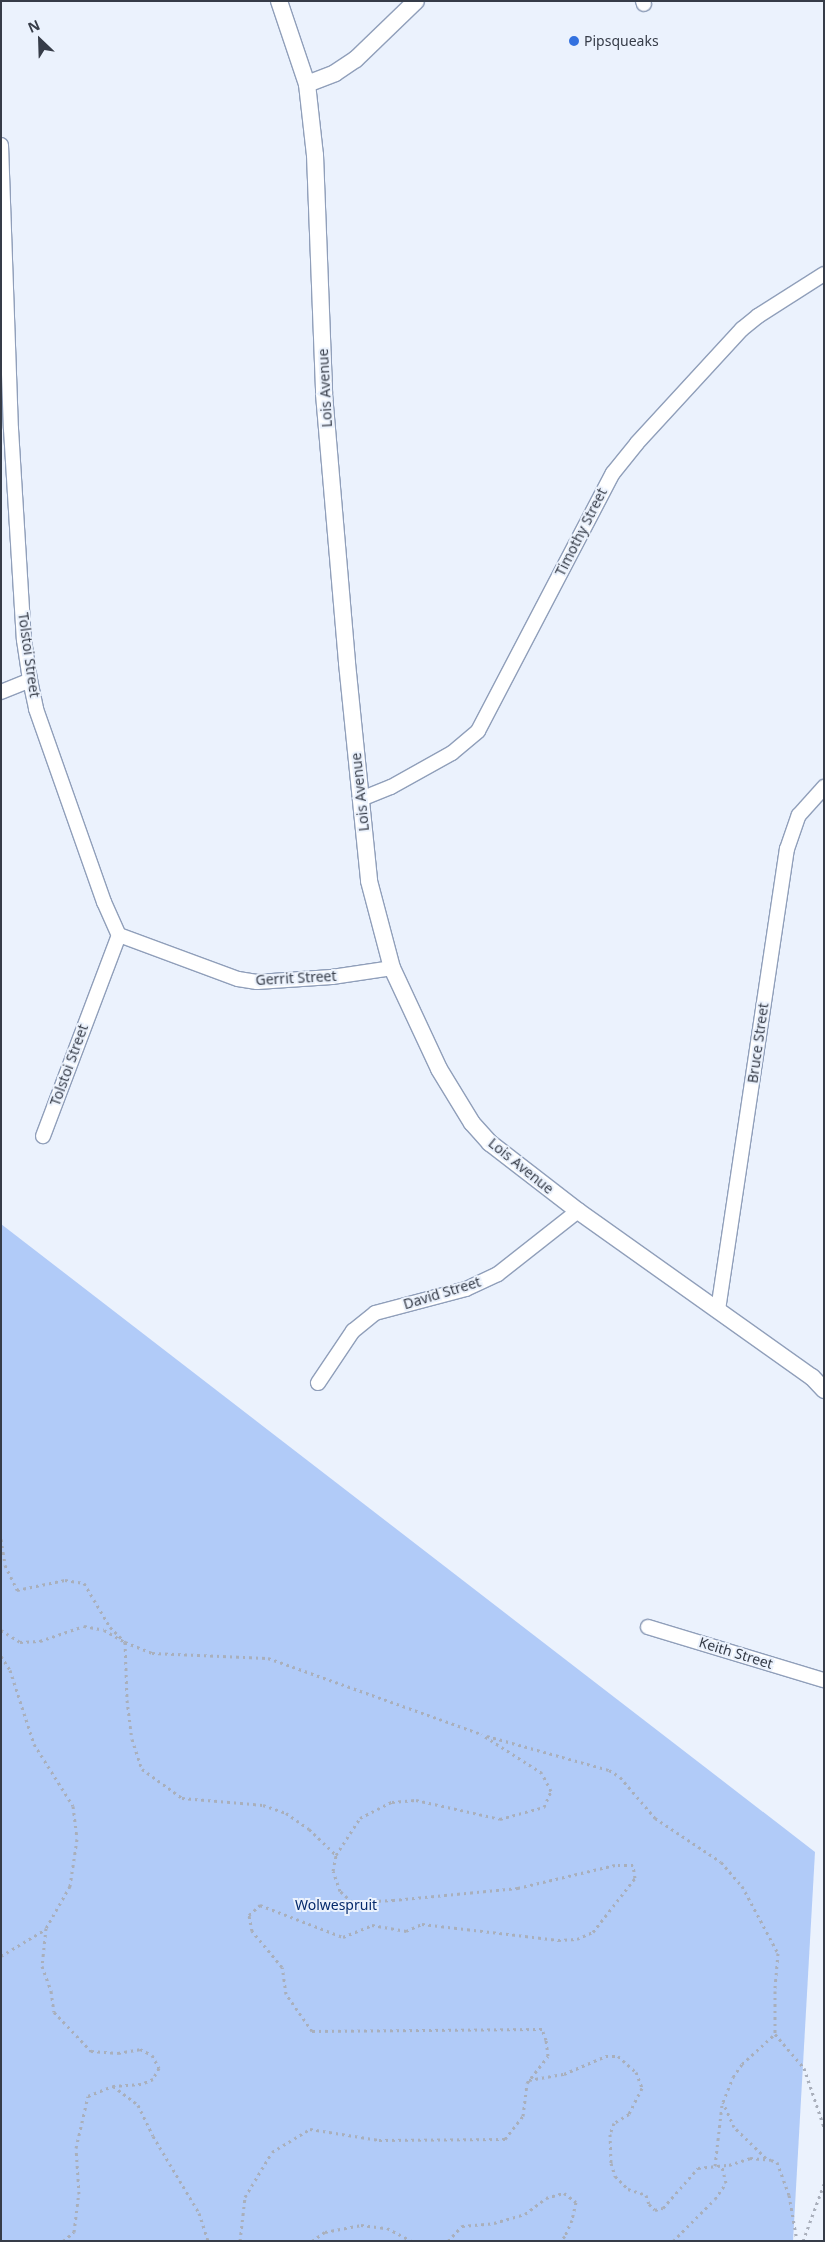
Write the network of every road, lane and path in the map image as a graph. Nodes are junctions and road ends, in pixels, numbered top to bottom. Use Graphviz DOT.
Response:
graph roads {
  1 [pos="279,1"];
  2 [pos="416,1"];
  3 [pos="306,84"];
  4 [pos="1,145"];
  5 [pos="824,274"];
  6 [pos="6,428"];
  7 [pos="30,680"];
  8 [pos="1,692"];
  9 [pos="824,787"];
  10 [pos="361,799"];
  11 [pos="118,935"];
  12 [pos="392,968"];
  13 [pos="43,1136"];
  14 [pos="578,1211"];
  15 [pos="718,1310"];
  16 [pos="318,1383"];
  17 [pos="824,1390"];
  18 [pos="1,1539"];
  19 [pos="648,1627"];
  20 [pos="1,1630"];
  21 [pos="125,1642"];
  22 [pos="1,1656"];
  23 [pos="824,1680"];
  24 [pos="481,1734"];
  25 [pos="336,1855"];
  26 [pos="46,1928"];
  27 [pos="1,1956"];
  28 [pos="775,2034"];
  29 [pos="529,2080"];
  30 [pos="113,2086"];
  31 [pos="723,2102"];
  32 [pos="824,2127"];
  33 [pos="766,2159"];
  34 [pos="714,2166"];
  35 [pos="722,2167"];
  36 [pos="824,2184"];
  37 [pos="63,2241"];
  38 [pos="208,2241"];
  39 [pos="240,2241"];
  40 [pos="312,2241"];
  41 [pos="411,2241"];
  42 [pos="448,2241"];
  43 [pos="560,2241"];
  44 [pos="672,2241"];
  45 [pos="797,2241"];
  46 [pos="803,2241"];
  1 -- 3 [label="street, Lois Avenue"];
  2 -- 3 [label="street"];
  3 -- 10 [label="street, Lois Avenue"];
  4 -- 6 [label="street, Tolstoi Street"];
  5 -- 10 [label="street, Timothy Street"];
  6 -- 7 [label="street, Tolstoi Street"];
  7 -- 8 [label="street"];
  7 -- 11 [label="street, Tolstoi Street"];
  9 -- 15 [label="street, Bruce Street"];
  10 -- 12 [label="street, Lois Avenue"];
  11 -- 12 [label="street, Gerrit Street"];
  11 -- 13 [label="street, Tolstoi Street"];
  12 -- 14 [label="street, Lois Avenue"];
  14 -- 15 [label="street, Lois Avenue"];
  14 -- 16 [label="street, David Street"];
  15 -- 17 [label="street, Lois Avenue"];
  18 -- 21 [label="path"];
  19 -- 23 [label="street, Keith Street"];
  20 -- 21 [label="path"];
  21 -- 24 [label="path"];
  21 -- 25 [label="path"];
  22 -- 26 [label="path"];
  24 -- 25 [label="path"];
  24 -- 28 [label="path"];
  25 -- 29 [label="path"];
  26 -- 27 [label="path"];
  26 -- 30 [label="path"];
  28 -- 31 [label="path"];
  28 -- 32 [label="path"];
  29 -- 34 [label="path"];
  29 -- 39 [label="path"];
  30 -- 37 [label="path"];
  30 -- 38 [label="path"];
  31 -- 33 [label="path"];
  31 -- 34 [label="path"];
  33 -- 35 [label="path"];
  33 -- 45 [label="path"];
  34 -- 35 [label="path"];
  35 -- 44 [label="path"];
  36 -- 46 [label="path"];
  40 -- 41 [label="path"];
  42 -- 43 [label="path"];
}
